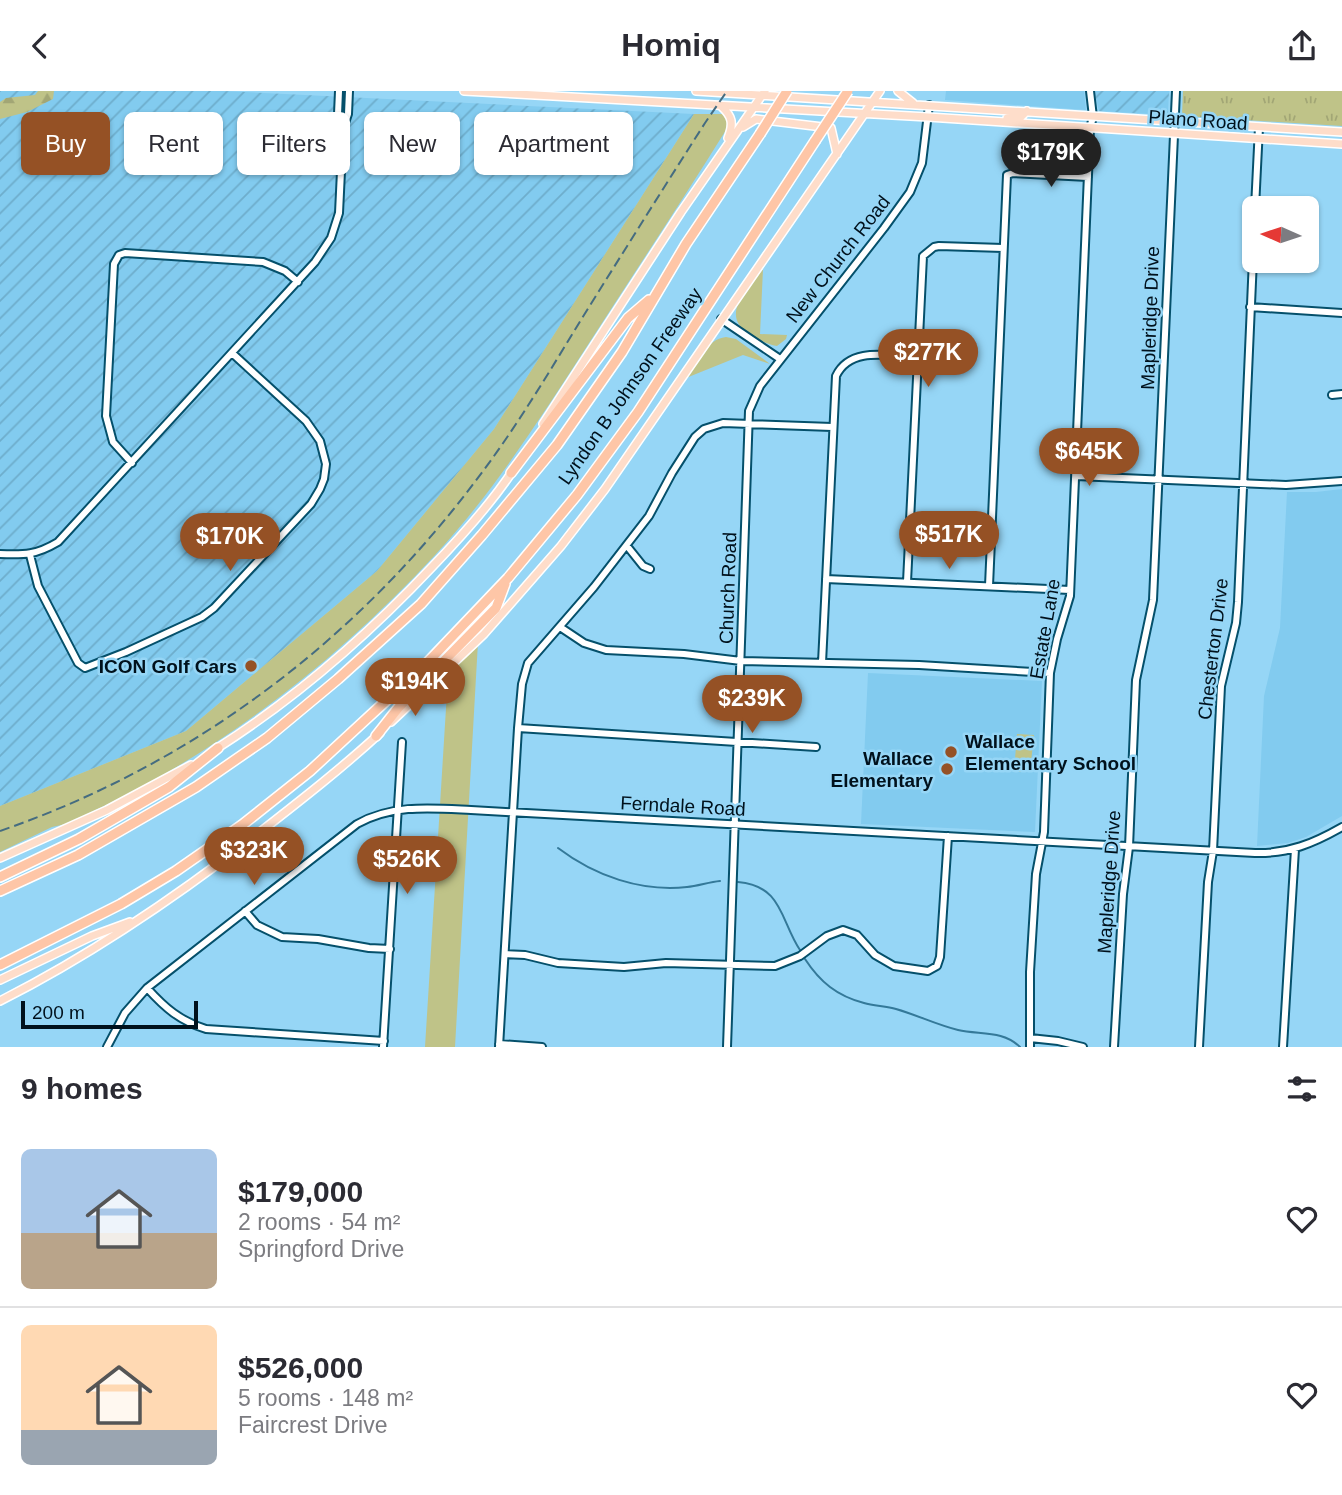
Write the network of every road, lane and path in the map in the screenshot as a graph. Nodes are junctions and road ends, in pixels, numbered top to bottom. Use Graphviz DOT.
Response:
graph roads {
  1 [pos="339,91"];
  2 [pos="349,91"];
  3 [pos="464,91"];
  4 [pos="696,91"];
  5 [pos="787,91"];
  6 [pos="848,91"];
  7 [pos="880,91"];
  8 [pos="898,91"];
  9 [pos="1090,91"];
  10 [pos="1176,91"];
  11 [pos="521,92"];
  12 [pos="763,93"];
  13 [pos="612,95"];
  14 [pos="872,101"];
  15 [pos="913,104"];
  16 [pos="720,105"];
  17 [pos="929,105"];
  18 [pos="754,107"];
  19 [pos="1027,111"];
  20 [pos="338,112"];
  21 [pos="348,112"];
  22 [pos="863,113"];
  23 [pos="929,117"];
  24 [pos="1093,117"];
  25 [pos="1004,122"];
  26 [pos="1174,122"];
  27 [pos="1259,127"];
  28 [pos="1090,128"];
  29 [pos="1342,132"];
  30 [pos="735,134"];
  31 [pos="1173,134"];
  32 [pos="1258,140"];
  33 [pos="1342,145"];
  34 [pos="723,152"];
  35 [pos="837,155"];
  36 [pos="340,175"];
  37 [pos="1088,177"];
  38 [pos="1256,196"];
  39 [pos="1003,248"];
  40 [pos="1252,273"];
  41 [pos="298,282"];
  42 [pos="656,295"];
  43 [pos="1250,307"];
  44 [pos="1342,313"];
  45 [pos="721,319"];
  46 [pos="232,353"];
  47 [pos="916,357"];
  48 [pos="780,359"];
  49 [pos="1342,394"];
  50 [pos="1332,395"];
  51 [pos="748,423"];
  52 [pos="832,427"];
  53 [pos="132,463"];
  54 [pos="511,474"];
  55 [pos="1076,476"];
  56 [pos="1159,480"];
  57 [pos="1342,481"];
  58 [pos="1243,483"];
  59 [pos="627,546"];
  60 [pos="0,554"];
  61 [pos="30,555"];
  62 [pos="650,569"];
  63 [pos="508,578"];
  64 [pos="825,579"];
  65 [pos="907,582"];
  66 [pos="989,586"];
  67 [pos="1070,590"];
  68 [pos="561,627"];
  69 [pos="741,661"];
  70 [pos="822,663"];
  71 [pos="1050,673"];
  72 [pos="518,728"];
  73 [pos="376,736"];
  74 [pos="401,742"];
  75 [pos="738,742"];
  76 [pos="816,747"];
  77 [pos="218,748"];
  78 [pos="398,809"];
  79 [pos="513,812"];
  80 [pos="734,825"];
  81 [pos="1342,827"];
  82 [pos="948,836"];
  83 [pos="1041,842"];
  84 [pos="1129,847"];
  85 [pos="1294,849"];
  86 [pos="1213,851"];
  87 [pos="0,858"];
  88 [pos="0,877"];
  89 [pos="0,891"];
  90 [pos="245,911"];
  91 [pos="141,919"];
  92 [pos="390,949"];
  93 [pos="505,954"];
  94 [pos="729,964"];
  95 [pos="0,965"];
  96 [pos="0,980"];
  97 [pos="147,988"];
  98 [pos="0,1001"];
  99 [pos="1030,1038"];
  100 [pos="383,1044"];
  101 [pos="499,1046"];
  102 [pos="107,1047"];
  103 [pos="542,1047"];
  104 [pos="727,1047"];
  105 [pos="1030,1047"];
  106 [pos="1083,1047"];
  107 [pos="1114,1047"];
  108 [pos="1199,1047"];
  109 [pos="1283,1047"];
  1 -- 20 [label="street"];
  2 -- 21 [label="street"];
  3 -- 11 [label="main road, Plano Road"];
  4 -- 12 [label="main road, Plano Road"];
  5 -- 42 [label="highway, Lyndon B Johnson Freeway, bridge"];
  6 -- 63 [label="highway, Lyndon B Johnson Freeway, bridge"];
  7 -- 14 [label="main road"];
  8 -- 15 [label="main road"];
  9 -- 24 [label="street, Estate Lane"];
  10 -- 26 [label="street, Mapleridge Drive"];
  11 -- 13 [label="main road, Plano Road"];
  12 -- 14 [label="main road, Plano Road"];
  12 -- 18 [label="main road"];
  13 -- 16 [label="main road, Plano Road"];
  14 -- 15 [label="main road, Plano Road"];
  14 -- 22 [label="main road"];
  15 -- 17 [label="main road, Plano Road"];
  16 -- 18 [label="main road, Plano Road"];
  16 -- 34 [label="main road"];
  17 -- 19 [label="main road, Plano Road"];
  17 -- 23 [label="street, New Church Road"];
  18 -- 22 [label="main road, Plano Road"];
  18 -- 30 [label="main road"];
  19 -- 24 [label="main road, Plano Road"];
  19 -- 25 [label="main road"];
  22 -- 23 [label="main road, Plano Road"];
  22 -- 35 [label="main road"];
  23 -- 25 [label="main road, Plano Road"];
  23 -- 48 [label="street, New Church Road"];
  24 -- 26 [label="main road, Plano Road"];
  24 -- 28 [label="street, Estate Lane"];
  25 -- 28 [label="main road, Plano Road"];
  26 -- 27 [label="main road, Plano Road"];
  26 -- 31 [label="street, Mapleridge Drive"];
  27 -- 29 [label="main road, Plano Road"];
  27 -- 32 [label="street, Chesterton Drive"];
  28 -- 31 [label="main road, Plano Road"];
  28 -- 37 [label="street, Estate Lane"];
  30 -- 34 [label="main road"];
  30 -- 35 [label="main road"];
  31 -- 32 [label="main road, Plano Road"];
  31 -- 56 [label="street, Mapleridge Drive"];
  32 -- 33 [label="main road, Plano Road"];
  32 -- 38 [label="street, Chesterton Drive"];
  34 -- 54 [label="main road"];
  35 -- 45 [label="main road"];
  36 -- 41 [label="street"];
  37 -- 39 [label="street"];
  37 -- 55 [label="street, Estate Lane"];
  39 -- 47 [label="street"];
  39 -- 66 [label="street"];
  40 -- 43 [label="street, Chesterton Drive"];
  41 -- 46 [label="street"];
  41 -- 53 [label="street"];
  42 -- 54 [label="highway"];
  42 -- 89 [label="highway, Lyndon B Johnson Freeway"];
  43 -- 44 [label="street"];
  43 -- 58 [label="street, Chesterton Drive"];
  45 -- 48 [label="street"];
  45 -- 73 [label="main road"];
  46 -- 53 [label="street"];
  46 -- 61 [label="street"];
  47 -- 52 [label="street"];
  47 -- 65 [label="street"];
  48 -- 51 [label="street, New Church Road"];
  49 -- 50 [label="street"];
  51 -- 52 [label="street"];
  51 -- 59 [label="street"];
  51 -- 69 [label="street, Church Road"];
  52 -- 64 [label="street"];
  53 -- 61 [label="street"];
  54 -- 77 [label="main road"];
  55 -- 56 [label="street"];
  55 -- 67 [label="street, Estate Lane"];
  56 -- 58 [label="street"];
  56 -- 84 [label="street, Mapleridge Drive"];
  57 -- 58 [label="street"];
  58 -- 86 [label="street, Chesterton Drive"];
  59 -- 62 [label="street"];
  59 -- 68 [label="street"];
  60 -- 61 [label="street"];
  63 -- 73 [label="highway"];
  63 -- 95 [label="highway, Lyndon B Johnson Freeway"];
  64 -- 65 [label="street"];
  64 -- 70 [label="street"];
  65 -- 66 [label="street"];
  66 -- 67 [label="street"];
  67 -- 71 [label="street, Estate Lane"];
  68 -- 69 [label="street"];
  68 -- 72 [label="street"];
  69 -- 70 [label="street"];
  69 -- 75 [label="street, Church Road"];
  70 -- 71 [label="street"];
  71 -- 83 [label="street, Estate Lane"];
  72 -- 75 [label="street"];
  72 -- 79 [label="street"];
  73 -- 91 [label="main road"];
  74 -- 78 [label="street"];
  75 -- 76 [label="street"];
  75 -- 80 [label="street, Church Road"];
  77 -- 87 [label="main road"];
  77 -- 88 [label="highway"];
  78 -- 79 [label="street, Ferndale Road"];
  78 -- 90 [label="street, Ferndale Road"];
  78 -- 92 [label="street"];
  79 -- 80 [label="street, Ferndale Road"];
  79 -- 93 [label="street"];
  80 -- 82 [label="street, Ferndale Road"];
  80 -- 94 [label="street, Church Road"];
  81 -- 85 [label="street, Ferndale Road"];
  82 -- 83 [label="street, Ferndale Road"];
  82 -- 94 [label="street"];
  83 -- 84 [label="street, Ferndale Road"];
  83 -- 99 [label="street, Estate Lane"];
  84 -- 86 [label="street, Ferndale Road"];
  84 -- 107 [label="street, Mapleridge Drive"];
  85 -- 86 [label="street, Ferndale Road"];
  85 -- 109 [label="street"];
  86 -- 108 [label="street, Chesterton Drive"];
  90 -- 92 [label="street"];
  90 -- 97 [label="street, Ferndale Road"];
  91 -- 96 [label="main road"];
  91 -- 98 [label="main road"];
  92 -- 100 [label="street"];
  93 -- 94 [label="street"];
  93 -- 101 [label="street"];
  94 -- 104 [label="street, Church Road"];
  97 -- 100 [label="street"];
  97 -- 102 [label="street, Ferndale Road"];
  99 -- 105 [label="street, Estate Lane"];
  99 -- 106 [label="street"];
  101 -- 103 [label="street"];
}
